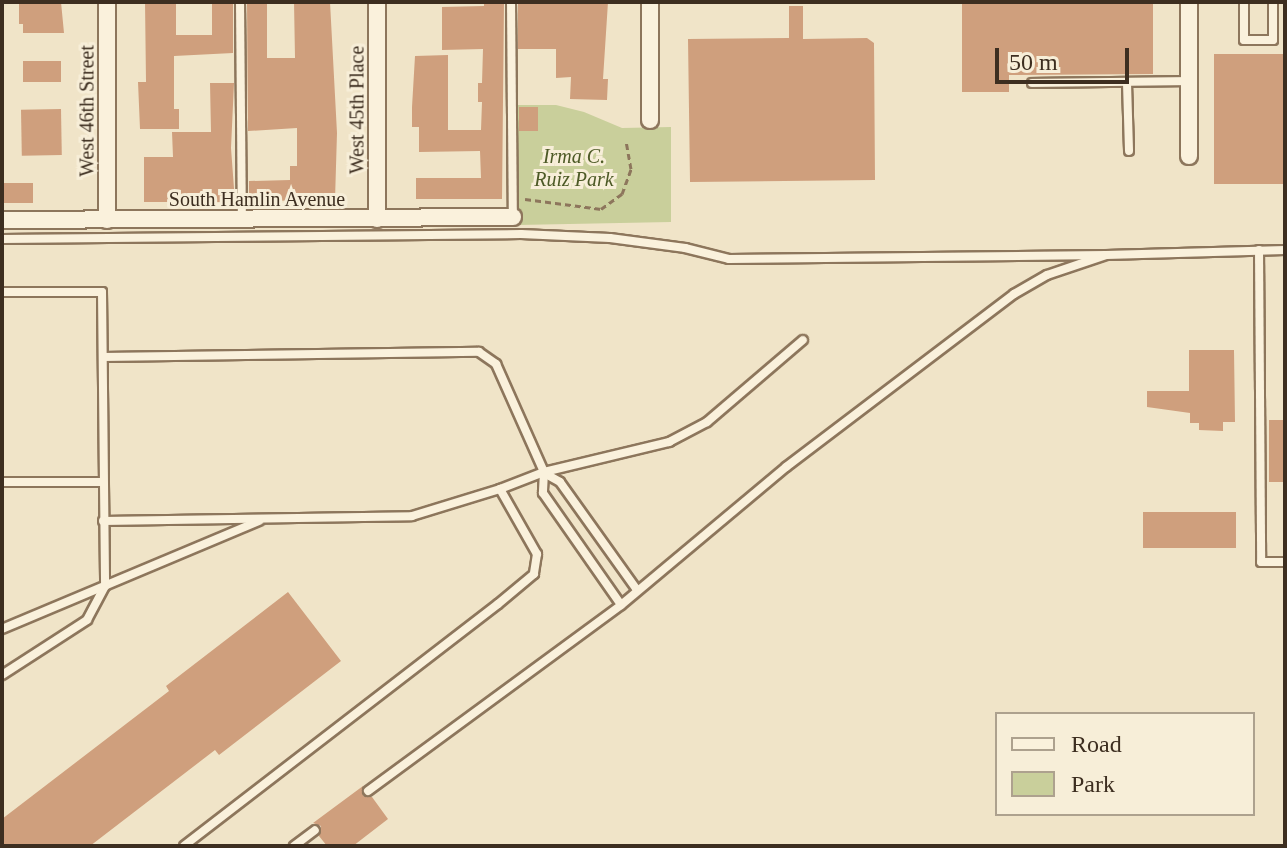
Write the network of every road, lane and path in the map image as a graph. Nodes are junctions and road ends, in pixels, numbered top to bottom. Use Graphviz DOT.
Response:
graph roads {
  1 [pos="107,2"];
  2 [pos="240,2"];
  3 [pos="377,2"];
  4 [pos="511,2"];
  5 [pos="650,2"];
  6 [pos="1189,2"];
  7 [pos="1244,2"];
  8 [pos="1273,2"];
  9 [pos="1189,81"];
  10 [pos="1032,83"];
  11 [pos="1127,83"];
  12 [pos="650,120"];
  13 [pos="626,141"];
  14 [pos="1129,151"];
  15 [pos="1189,156"];
  16 [pos="513,199"];
  17 [pos="513,217"];
  18 [pos="242,219"];
  19 [pos="377,219"];
  20 [pos="2,220"];
  21 [pos="107,220"];
  22 [pos="2,239"];
  23 [pos="1259,250"];
  24 [pos="1285,250"];
  25 [pos="1106,255"];
  26 [pos="2,292"];
  27 [pos="803,340"];
  28 [pos="103,357"];
  29 [pos="544,472"];
  30 [pos="2,482"];
  31 [pos="103,482"];
  32 [pos="500,489"];
  33 [pos="265,518"];
  34 [pos="103,521"];
  35 [pos="1285,562"];
  36 [pos="105,586"];
  37 [pos="637,590"];
  38 [pos="621,605"];
  39 [pos="2,629"];
  40 [pos="2,675"];
  41 [pos="368,791"];
  42 [pos="315,830"];
  43 [pos="184,846"];
  44 [pos="294,846"];
  1 -- 21 [label="street, West 46th Street"];
  2 -- 18 [label="lane"];
  3 -- 19 [label="street, West 45th Place"];
  4 -- 16 [label="lane"];
  5 -- 12 [label="street"];
  6 -- 9 [label="street"];
  7 -- 8 [label="lane"];
  9 -- 11 [label="lane"];
  9 -- 15 [label="street"];
  10 -- 11 [label="lane"];
  11 -- 14 [label="lane"];
  13 -- 16 [label="path"];
  16 -- 17 [label="lane"];
  17 -- 19 [label="street, South Hamlin Avenue"];
  18 -- 19 [label="street, South Hamlin Avenue"];
  18 -- 21 [label="street, South Hamlin Avenue"];
  20 -- 21 [label="street, South Hamlin Avenue"];
  22 -- 25 [label="lane"];
  23 -- 24 [label="lane"];
  23 -- 25 [label="lane"];
  23 -- 35 [label="lane"];
  25 -- 37 [label="lane"];
  26 -- 28 [label="lane"];
  27 -- 29 [label="lane"];
  28 -- 29 [label="lane"];
  28 -- 31 [label="lane"];
  29 -- 32 [label="lane"];
  29 -- 37 [label="lane"];
  29 -- 38 [label="lane"];
  30 -- 31 [label="lane"];
  31 -- 34 [label="lane"];
  32 -- 33 [label="lane"];
  32 -- 43 [label="lane"];
  33 -- 34 [label="lane"];
  33 -- 36 [label="lane"];
  34 -- 36 [label="lane"];
  36 -- 39 [label="lane"];
  36 -- 40 [label="lane"];
  37 -- 38 [label="lane"];
  38 -- 41 [label="lane"];
  42 -- 44 [label="lane"];
}
